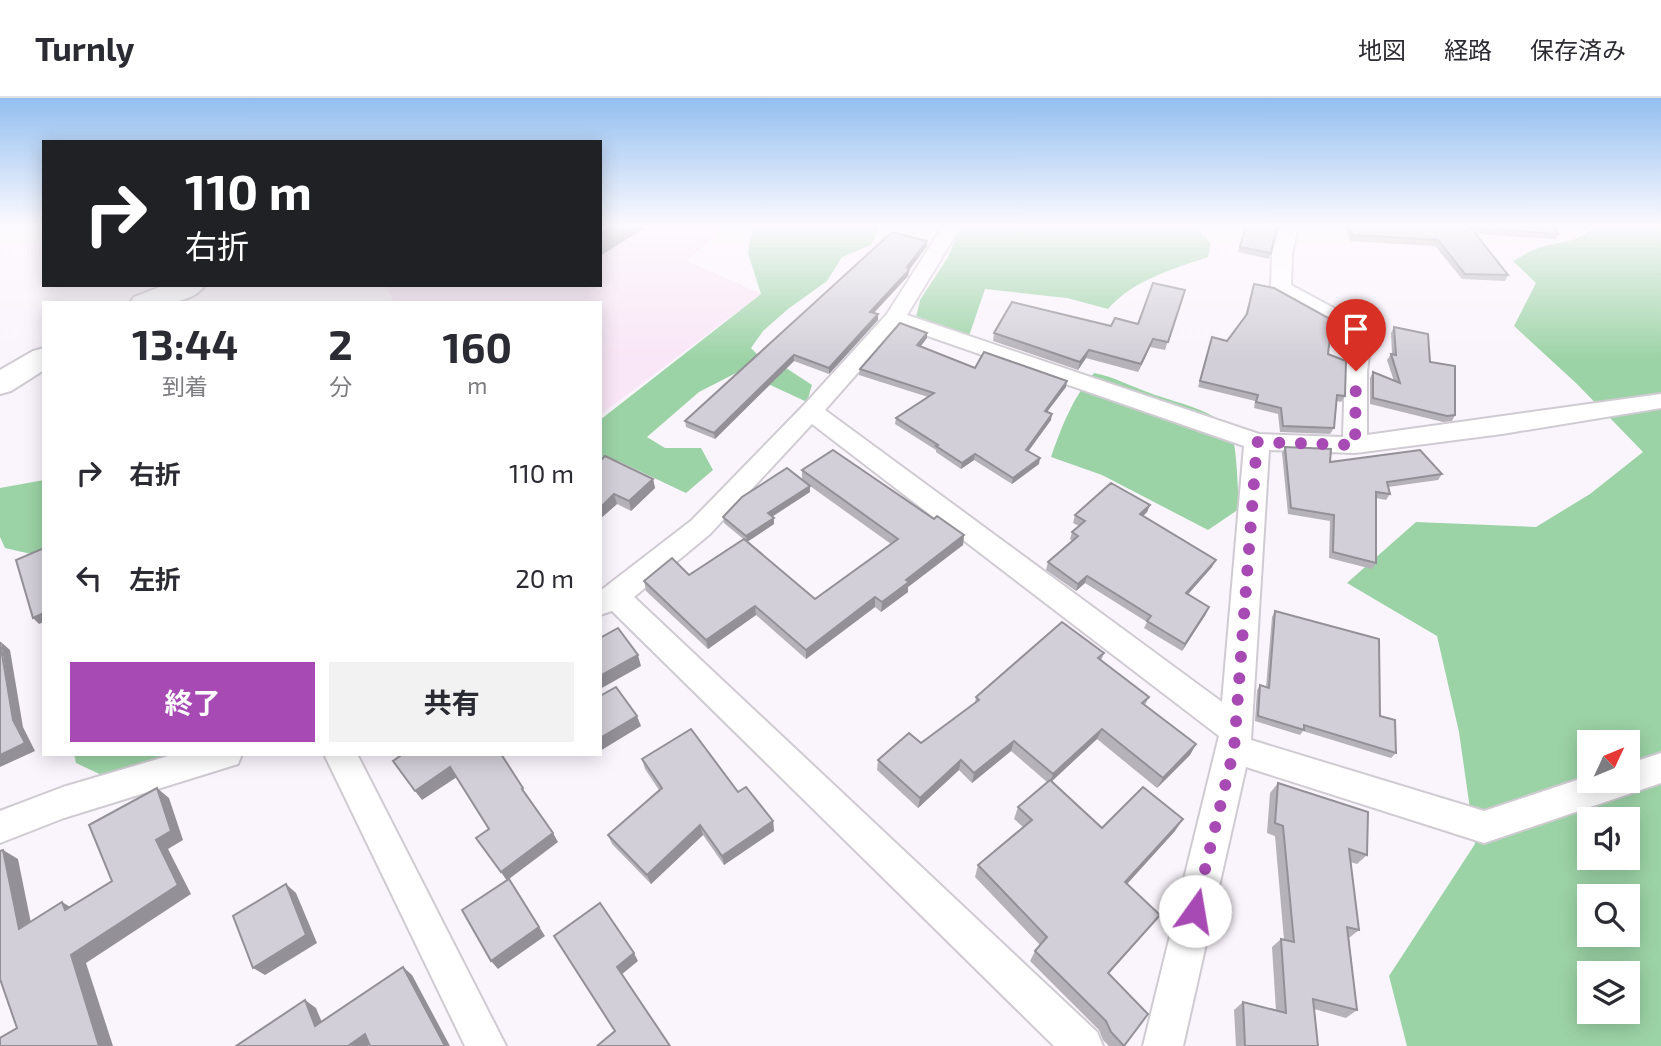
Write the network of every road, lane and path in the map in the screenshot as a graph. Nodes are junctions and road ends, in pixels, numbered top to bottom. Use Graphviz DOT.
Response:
graph roads {
  1 [pos="925,270"];
  2 [pos="1282,270"];
  3 [pos="186,287"];
  4 [pos="149,301"];
  5 [pos="895,318"];
  6 [pos="42,358"];
  7 [pos="0,384"];
  8 [pos="1661,401"];
  9 [pos="811,411"];
  10 [pos="1257,442"];
  11 [pos="1355,445"];
  12 [pos="608,600"];
  13 [pos="1234,739"];
  14 [pos="219,756"];
  15 [pos="341,756"];
  16 [pos="1661,768"];
  17 [pos="1640,775"];
  18 [pos="1587,793"];
  19 [pos="0,827"];
  20 [pos="486,1046"];
  21 [pos="1083,1046"];
  22 [pos="1163,1046"];
  1 -- 5 [label="street"];
  2 -- 11 [label="street"];
  3 -- 4 [label="main road"];
  5 -- 9 [label="street"];
  5 -- 10 [label="street"];
  6 -- 7 [label="main road"];
  8 -- 11 [label="street"];
  9 -- 12 [label="street"];
  9 -- 13 [label="street"];
  10 -- 11 [label="street"];
  10 -- 13 [label="street"];
  12 -- 21 [label="street"];
  13 -- 18 [label="street"];
  13 -- 22 [label="street"];
  14 -- 19 [label="street"];
  15 -- 20 [label="street"];
  16 -- 17 [label="street"];
}
